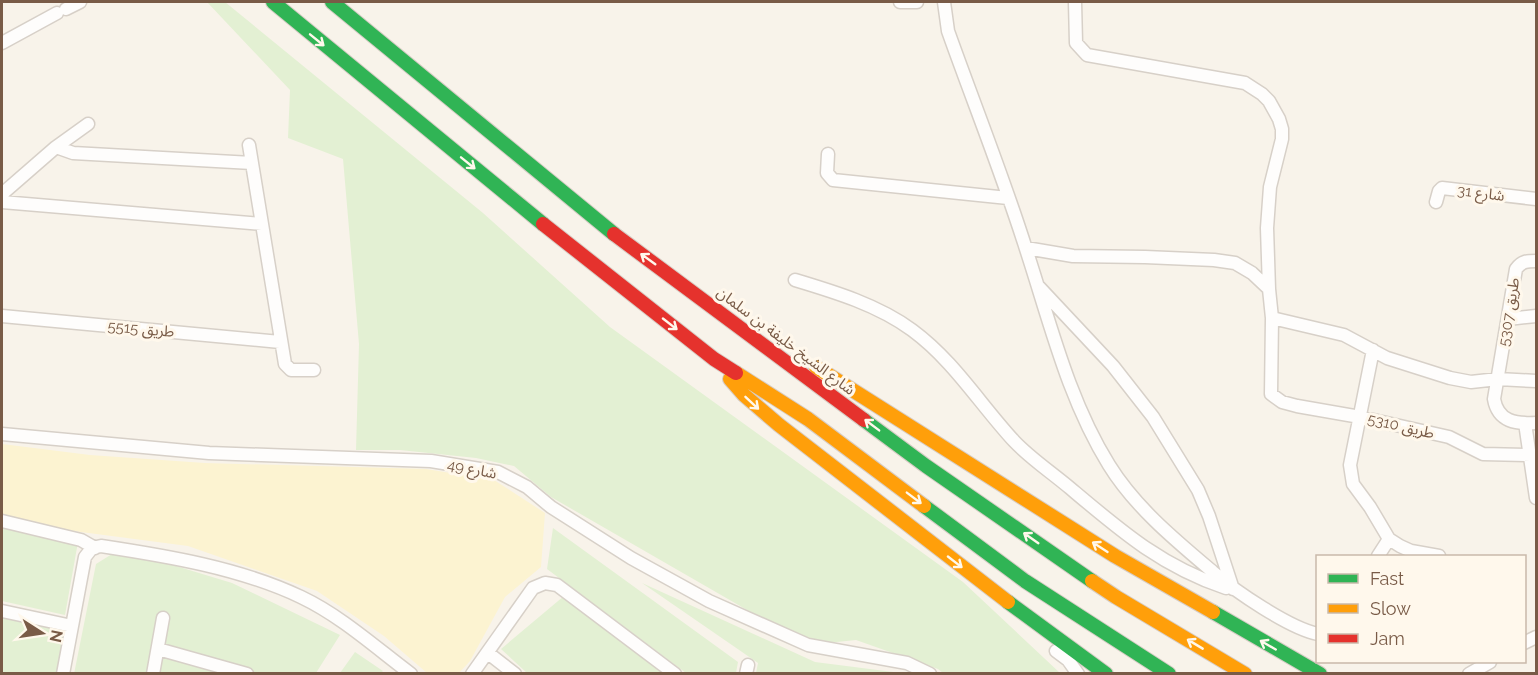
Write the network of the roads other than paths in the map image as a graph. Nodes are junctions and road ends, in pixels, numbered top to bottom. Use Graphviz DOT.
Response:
graph roads {
  1 [pos="79,2"];
  2 [pos="273,2"];
  3 [pos="332,2"];
  4 [pos="900,2"];
  5 [pos="917,2"];
  6 [pos="944,2"];
  7 [pos="1075,2"];
  8 [pos="2,43"];
  9 [pos="88,124"];
  10 [pos="249,145"];
  11 [pos="56,147"];
  12 [pos="828,154"];
  13 [pos="252,163"];
  14 [pos="2,194"];
  15 [pos="1008,198"];
  16 [pos="1536,200"];
  17 [pos="2,202"];
  18 [pos="1436,202"];
  19 [pos="262,224"];
  20 [pos="1026,248"];
  21 [pos="1536,261"];
  22 [pos="671,276"];
  23 [pos="795,280"];
  24 [pos="1037,285"];
  25 [pos="1269,290"];
  26 [pos="2,316"];
  27 [pos="1536,316"];
  28 [pos="1272,318"];
  29 [pos="1508,319"];
  30 [pos="280,342"];
  31 [pos="1373,350"];
  32 [pos="714,359"];
  33 [pos="314,370"];
  34 [pos="1498,379"];
  35 [pos="1536,381"];
  36 [pos="1360,417"];
  37 [pos="1531,423"];
  38 [pos="2,434"];
  39 [pos="1530,455"];
  40 [pos="1536,498"];
  41 [pos="2,521"];
  42 [pos="1389,539"];
  43 [pos="95,548"];
  44 [pos="1379,555"];
  45 [pos="1433,555"];
  46 [pos="1233,590"];
  47 [pos="2,611"];
  48 [pos="163,618"];
  49 [pos="1028,618"];
  50 [pos="72,626"];
  51 [pos="1316,634"];
  52 [pos="158,649"];
  53 [pos="488,653"];
  54 [pos="1488,663"];
  55 [pos="218,669"];
  56 [pos="403,671"];
  57 [pos="63,674"];
  58 [pos="153,674"];
  59 [pos="247,674"];
  60 [pos="472,674"];
  61 [pos="515,674"];
  62 [pos="675,674"];
  63 [pos="930,674"];
  64 [pos="1078,674"];
  65 [pos="1106,674"];
  66 [pos="1168,674"];
  67 [pos="1245,674"];
  68 [pos="1320,674"];
  69 [pos="1469,674"];
  1 -- 8 [label="street"];
  2 -- 32 [label="highway, one-way"];
  22 -- 3 [label="highway, شارع الشيخ خليفة بن سلمان, one-way"];
  4 -- 5 [label="street"];
  6 -- 15 [label="street"];
  7 -- 25 [label="street"];
  9 -- 11 [label="street"];
  10 -- 13 [label="street"];
  11 -- 13 [label="street"];
  11 -- 14 [label="street"];
  12 -- 15 [label="street"];
  13 -- 19 [label="street"];
  15 -- 20 [label="street"];
  16 -- 18 [label="street, شارع 31"];
  17 -- 19 [label="street"];
  19 -- 30 [label="street"];
  20 -- 24 [label="street"];
  20 -- 25 [label="street"];
  21 -- 29 [label="street, طريق 5307"];
  67 -- 22 [label="highway, شارع الشيخ خليفة بن سلمان, one-way"];
  68 -- 22 [label="highway, one-way"];
  23 -- 46 [label="street"];
  24 -- 46 [label="street"];
  24 -- 46 [label="street"];
  25 -- 28 [label="street"];
  26 -- 30 [label="street, طريق 5515"];
  27 -- 29 [label="street"];
  28 -- 31 [label="street"];
  28 -- 36 [label="street, طريق 5310"];
  29 -- 34 [label="street, طريق 5307"];
  30 -- 33 [label="street"];
  31 -- 34 [label="street"];
  31 -- 36 [label="street"];
  32 -- 49 [label="highway, one-way"];
  32 -- 66 [label="highway, one-way"];
  34 -- 35 [label="street"];
  34 -- 37 [label="street, طريق 5307"];
  36 -- 39 [label="street, طريق 5310"];
  36 -- 42 [label="street"];
  37 -- 39 [label="street"];
  38 -- 63 [label="street, شارع 49"];
  39 -- 40 [label="street"];
  41 -- 43 [label="street"];
  42 -- 44 [label="street"];
  42 -- 45 [label="street"];
  43 -- 50 [label="street"];
  43 -- 56 [label="street"];
  46 -- 51 [label="street"];
  47 -- 50 [label="street"];
  48 -- 52 [label="street"];
  49 -- 64 [label="street"];
  49 -- 65 [label="highway"];
  50 -- 57 [label="street"];
  52 -- 55 [label="street"];
  52 -- 58 [label="street"];
  53 -- 60 [label="street"];
  53 -- 61 [label="street"];
  53 -- 62 [label="street"];
  54 -- 69 [label="street"];
  55 -- 59 [label="street"];
}
